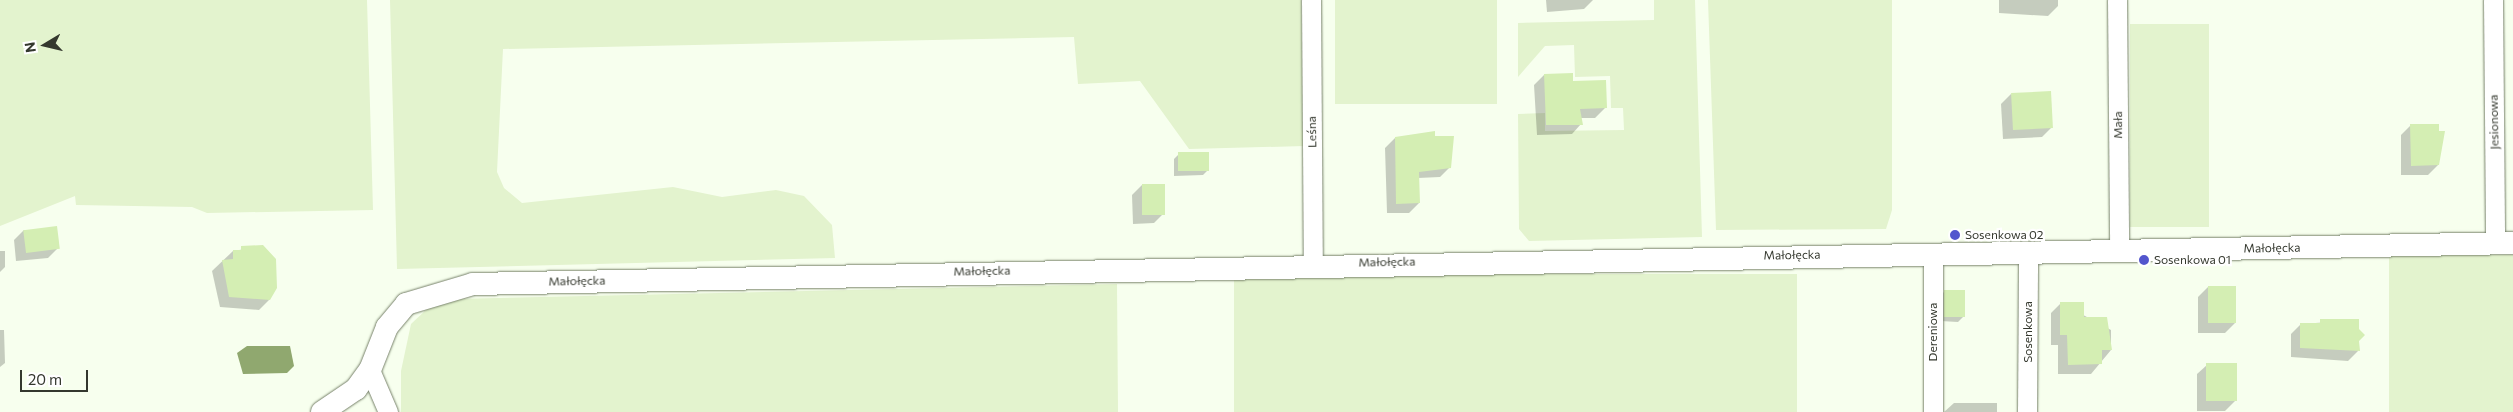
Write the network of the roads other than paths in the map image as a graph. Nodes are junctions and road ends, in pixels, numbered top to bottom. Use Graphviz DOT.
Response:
graph roads {
  1 [pos="1311,0"];
  2 [pos="2117,0"];
  3 [pos="2492,0"];
  4 [pos="2504,243"];
  5 [pos="2119,250"];
  6 [pos="2028,251"];
  7 [pos="1932,253"];
  8 [pos="1313,264"];
  9 [pos="370,370"];
  10 [pos="322,412"];
  11 [pos="388,412"];
  12 [pos="1933,412"];
  13 [pos="2028,412"];
  1 -- 8 [label="street, Leśna"];
  2 -- 5 [label="street, Mała"];
  3 -- 4 [label="street, Jesionowa"];
  4 -- 5 [label="street, Małołęcka"];
  5 -- 6 [label="street, Małołęcka"];
  6 -- 7 [label="street, Małołęcka"];
  6 -- 13 [label="street, Sosenkowa"];
  7 -- 8 [label="street, Małołęcka"];
  7 -- 12 [label="street, Dereniowa"];
  8 -- 9 [label="street, Małołęcka"];
  9 -- 10 [label="street, Małołęcka"];
  9 -- 11 [label="street"];
}
